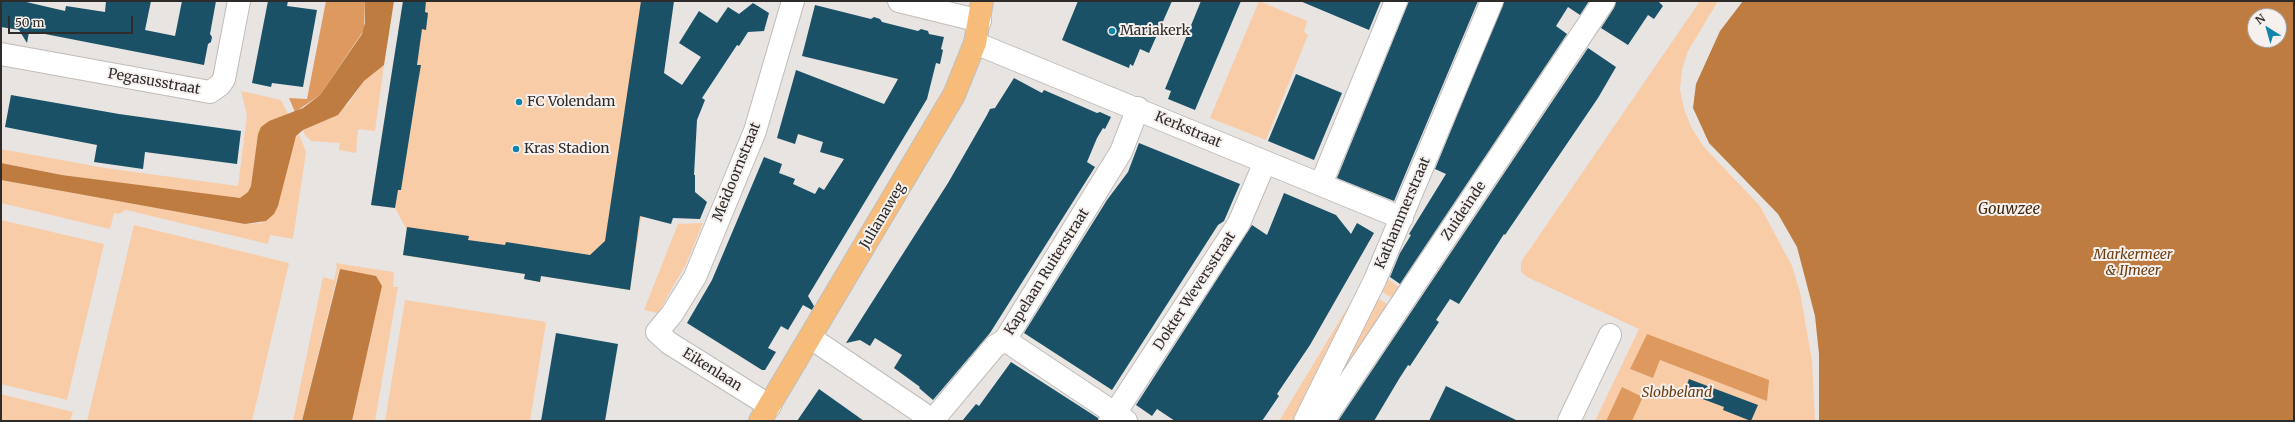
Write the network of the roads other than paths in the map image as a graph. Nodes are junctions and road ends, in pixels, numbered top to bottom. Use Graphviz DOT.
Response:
graph roads {
  1 [pos="240,1"];
  2 [pos="793,1"];
  3 [pos="899,1"];
  4 [pos="1396,1"];
  5 [pos="1492,1"];
  6 [pos="1604,1"];
  7 [pos="981,11"];
  8 [pos="975,43"];
  9 [pos="1,54"];
  10 [pos="1138,108"];
  11 [pos="1265,162"];
  12 [pos="1321,184"];
  13 [pos="1402,218"];
  14 [pos="657,332"];
  15 [pos="1610,335"];
  16 [pos="811,338"];
  17 [pos="1005,340"];
  18 [pos="765,413"];
  19 [pos="1117,419"];
  20 [pos="934,420"];
  21 [pos="1305,421"];
  22 [pos="1323,421"];
  23 [pos="1569,421"];
  1 -- 9 [label="street, Pegasusstraat"];
  2 -- 14 [label="street, Meidoornstraat"];
  3 -- 7 [label="street"];
  4 -- 12 [label="street"];
  5 -- 13 [label="street, Kathammerstraat"];
  6 -- 22 [label="street, Zuideinde"];
  7 -- 8 [label="main road, Julianaweg"];
  8 -- 10 [label="street, Kerkstraat"];
  8 -- 16 [label="main road, Julianaweg"];
  10 -- 11 [label="street, Kerkstraat"];
  10 -- 17 [label="street, Kapelaan Ruiterstraat"];
  11 -- 12 [label="street, Kerkstraat"];
  11 -- 19 [label="street, Dokter Weversstraat"];
  12 -- 13 [label="street, Kerkstraat"];
  13 -- 21 [label="street, Kathammerstraat"];
  14 -- 18 [label="street, Eikenlaan"];
  15 -- 23 [label="street"];
  16 -- 18 [label="main road, Julianaweg"];
  16 -- 20 [label="street"];
  17 -- 19 [label="street"];
  17 -- 20 [label="street, Kapelaan Ruiterstraat"];
}
